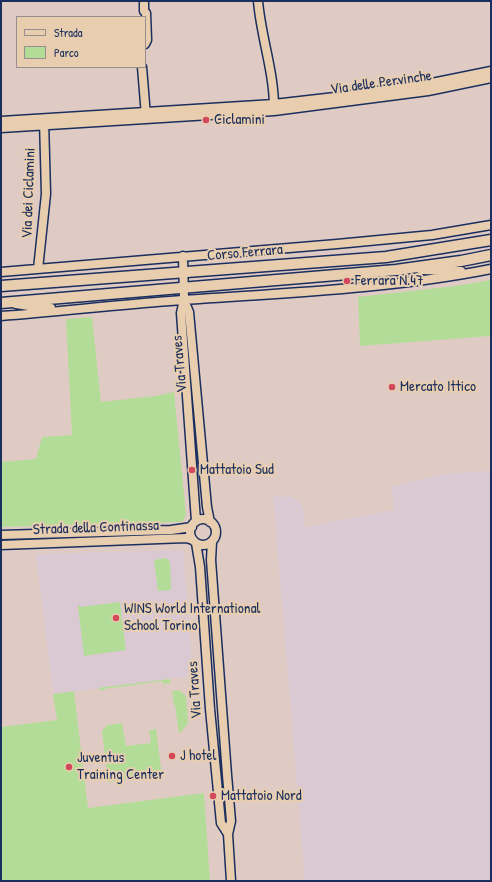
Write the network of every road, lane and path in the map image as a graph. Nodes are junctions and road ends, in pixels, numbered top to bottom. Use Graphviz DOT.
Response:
graph roads {
  1 [pos="144,1"];
  2 [pos="258,1"];
  3 [pos="146,42"];
  4 [pos="142,68"];
  5 [pos="491,71"];
  6 [pos="491,78"];
  7 [pos="274,107"];
  8 [pos="146,115"];
  9 [pos="1,121"];
  10 [pos="44,122"];
  11 [pos="16,123"];
  12 [pos="1,128"];
  13 [pos="491,225"];
  14 [pos="491,240"];
  15 [pos="491,255"];
  16 [pos="183,256"];
  17 [pos="38,268"];
  18 [pos="491,269"];
  19 [pos="396,270"];
  20 [pos="1,272"];
  21 [pos="184,272"];
  22 [pos="479,272"];
  23 [pos="1,286"];
  24 [pos="184,288"];
  25 [pos="184,300"];
  26 [pos="3,302"];
  27 [pos="69,310"];
  28 [pos="1,316"];
  29 [pos="210,522"];
  30 [pos="194,524"];
  31 [pos="1,535"];
  32 [pos="194,541"];
  33 [pos="212,542"];
  34 [pos="1,545"];
  35 [pos="228,834"];
  36 [pos="231,881"];
  1 -- 3 [label="street"];
  2 -- 7 [label="street"];
  4 -- 8 [label="street"];
  5 -- 7 [label="street, Via delle Pervinche"];
  6 -- 7 [label="street, Via delle Pervinche"];
  7 -- 8 [label="street, Via delle Pervinche"];
  8 -- 10 [label="street, Via delle Pervinche"];
  9 -- 11 [label="street, Via delle Pervinche"];
  10 -- 11 [label="street, Via delle Pervinche"];
  10 -- 17 [label="street, Via dei Ciclamini"];
  11 -- 12 [label="street, Via delle Pervinche"];
  13 -- 16 [label="street, Corso Ferrara"];
  14 -- 21 [label="main road, Corso Ferrara"];
  15 -- 19 [label="main road, Corso Ferrara"];
  16 -- 17 [label="street, Corso Ferrara"];
  16 -- 21 [label="street, Via Traves"];
  17 -- 20 [label="street, Corso Ferrara"];
  18 -- 22 [label="street, Corso Ferrara"];
  19 -- 22 [label="street, Corso Ferrara"];
  19 -- 24 [label="main road, Corso Ferrara"];
  21 -- 23 [label="main road, Corso Ferrara"];
  21 -- 24 [label="street, Via Traves"];
  22 -- 25 [label="street, Corso Ferrara"];
  24 -- 25 [label="street, Via Traves"];
  24 -- 26 [label="main road, Corso Ferrara"];
  25 -- 27 [label="street, Corso Ferrara"];
  25 -- 29 [label="street, Via Traves"];
  25 -- 30 [label="street, Via Traves"];
  26 -- 27 [label="street, Corso Ferrara"];
  27 -- 28 [label="street, Corso Ferrara"];
  29 -- 30 [label="street"];
  29 -- 33 [label="street"];
  30 -- 31 [label="street, Strada della Continassa"];
  30 -- 32 [label="street"];
  32 -- 33 [label="street"];
  32 -- 34 [label="street, Strada della Continassa"];
  32 -- 35 [label="street, Via Traves"];
  33 -- 35 [label="street, Via Traves"];
  35 -- 36 [label="street, Via Traves"];
}
